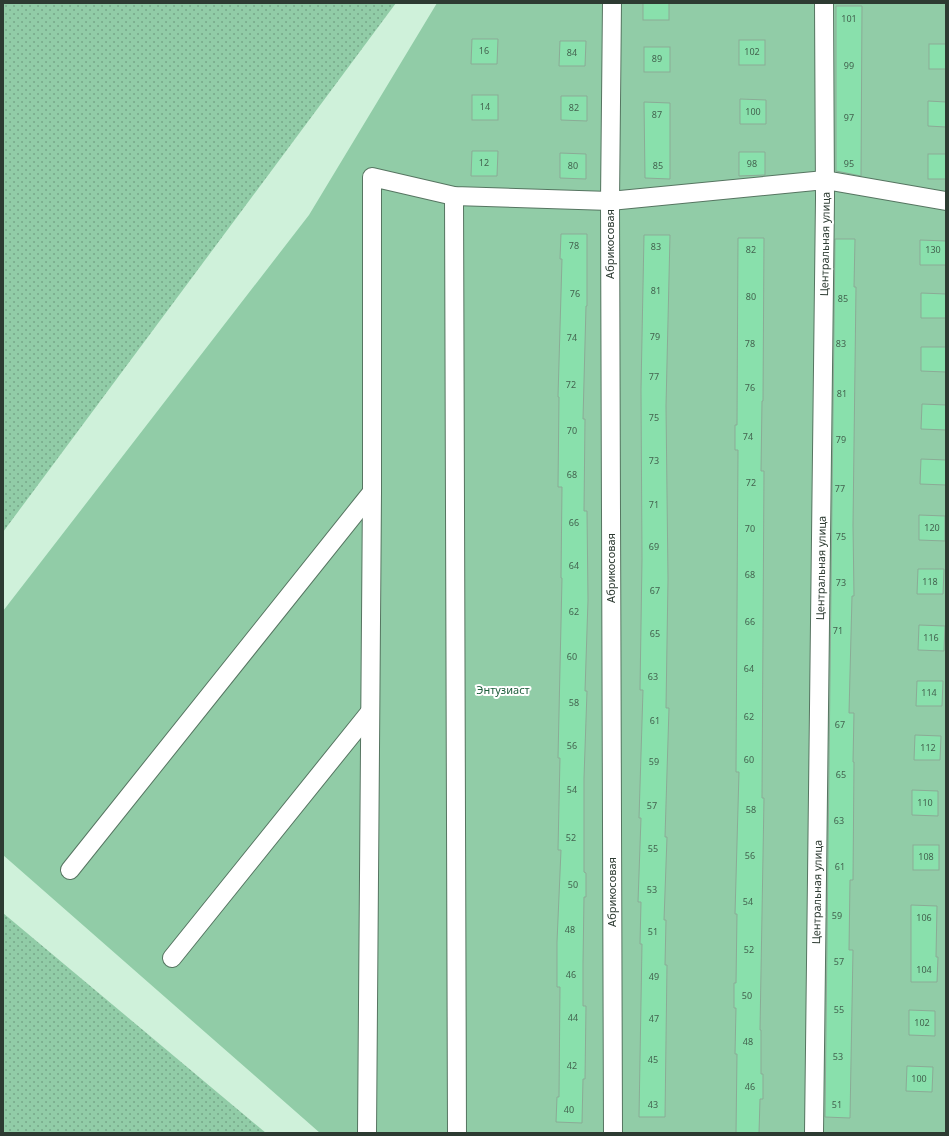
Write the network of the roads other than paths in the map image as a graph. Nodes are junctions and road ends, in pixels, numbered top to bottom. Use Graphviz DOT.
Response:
graph roads {
  1 [pos="612,3"];
  2 [pos="824,3"];
  3 [pos="825,180"];
  4 [pos="454,196"];
  5 [pos="946,200"];
  6 [pos="610,201"];
  7 [pos="372,492"];
  8 [pos="370,712"];
  9 [pos="70,870"];
  10 [pos="172,958"];
  11 [pos="367,1133"];
  12 [pos="457,1133"];
  13 [pos="613,1133"];
  14 [pos="814,1133"];
  1 -- 6 [label="street, Абрикосовая"];
  2 -- 3 [label="street, Центральная улица"];
  3 -- 5 [label="street"];
  3 -- 6 [label="street"];
  3 -- 14 [label="street, Центральная улица"];
  4 -- 6 [label="street"];
  4 -- 7 [label="street"];
  4 -- 12 [label="street"];
  6 -- 13 [label="street, Абрикосовая"];
  7 -- 8 [label="street"];
  7 -- 9 [label="street"];
  8 -- 10 [label="street"];
  8 -- 11 [label="street"];
}
